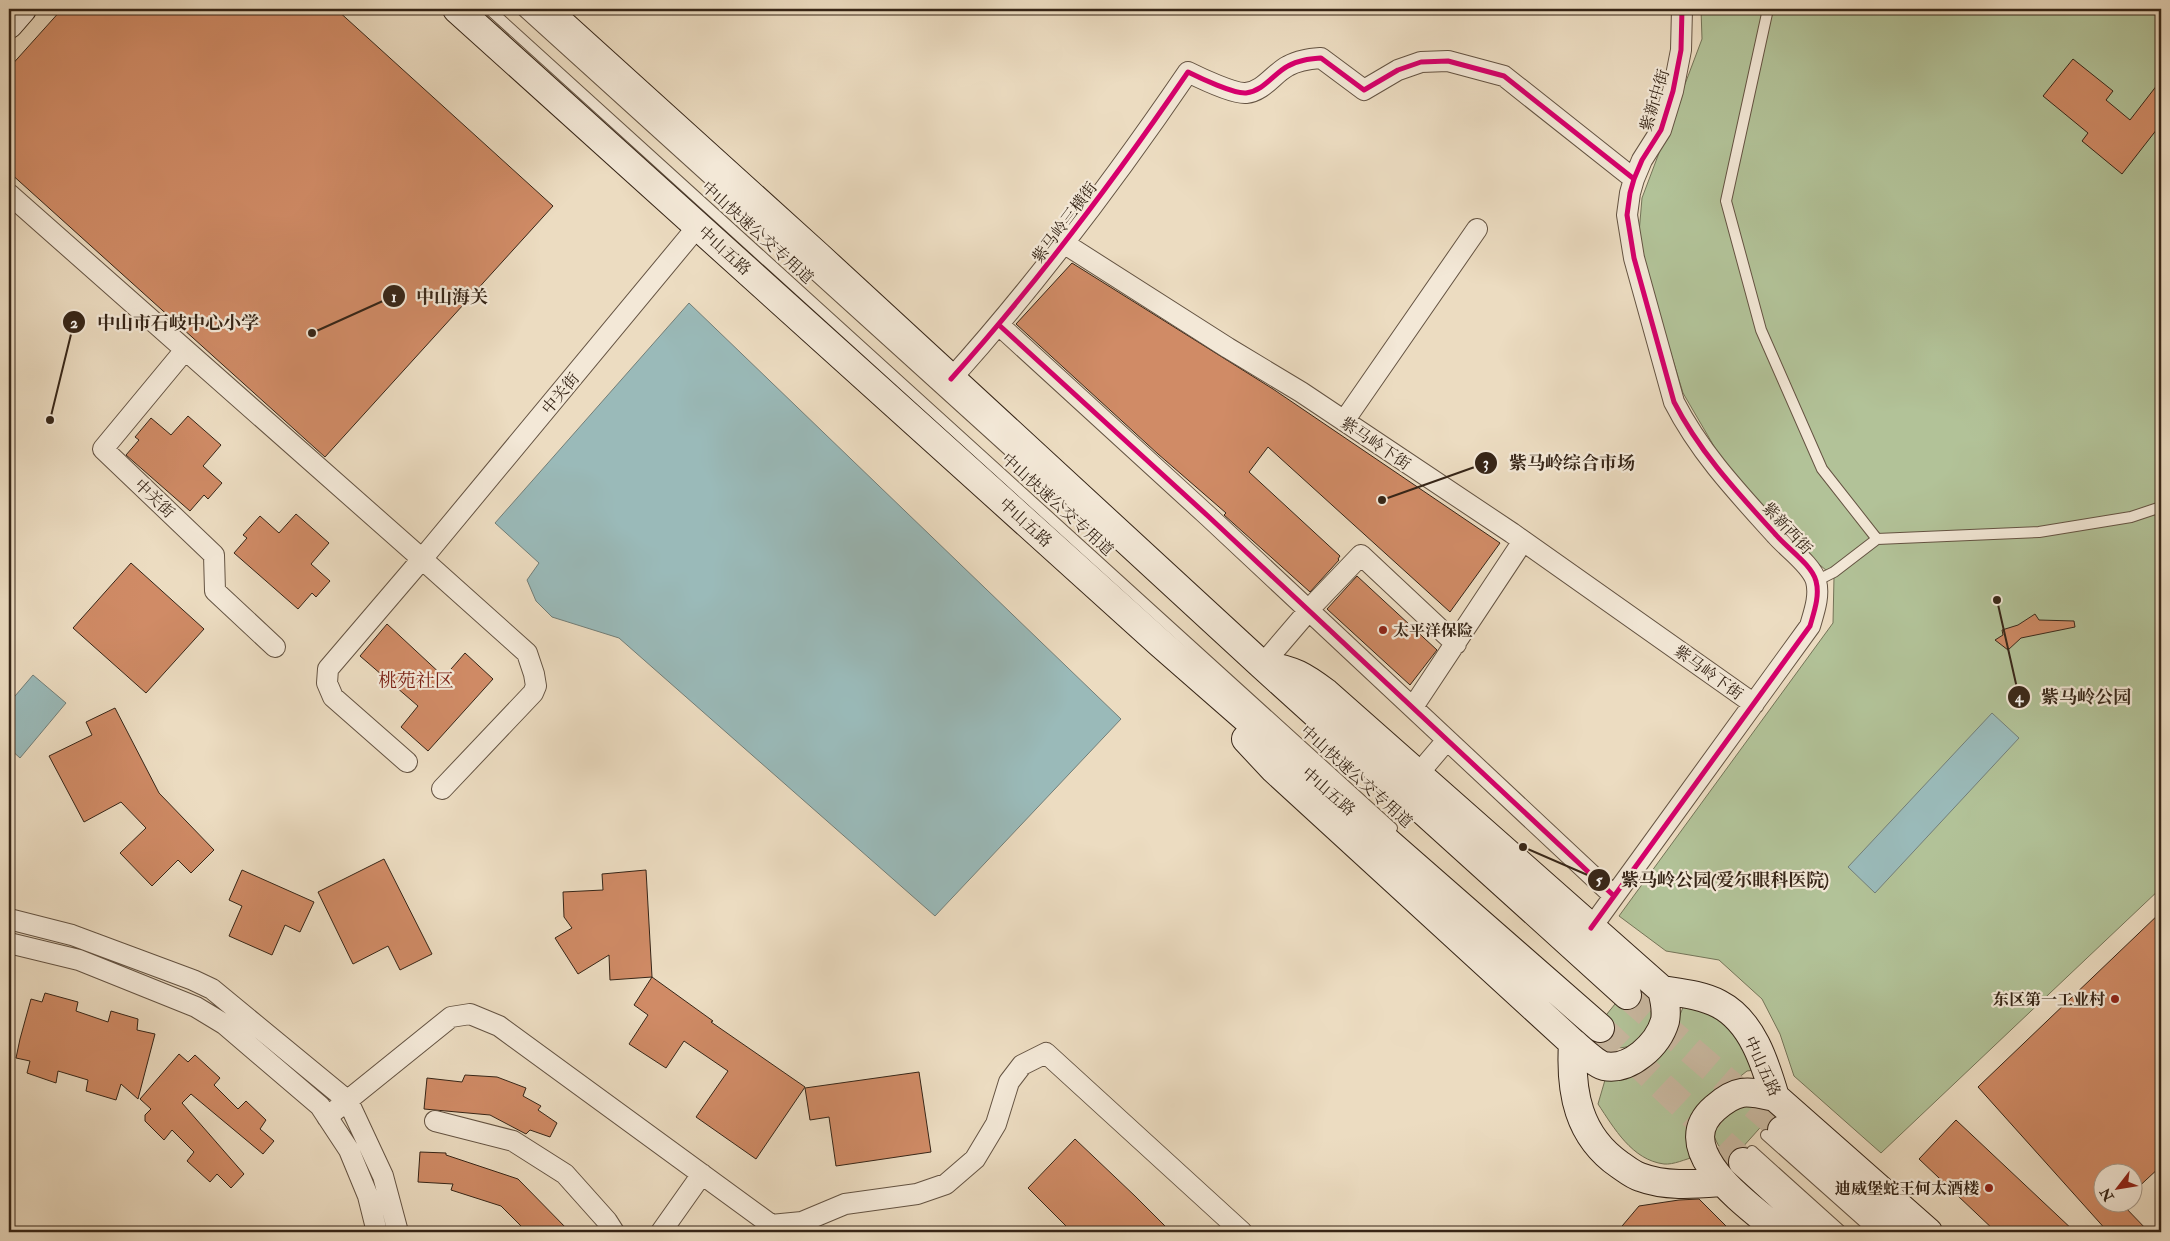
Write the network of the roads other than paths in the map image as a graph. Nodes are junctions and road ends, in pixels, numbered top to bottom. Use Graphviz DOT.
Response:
graph roads {
  1 [pos="22,9"];
  2 [pos="457,9"];
  3 [pos="489,9"];
  4 [pos="521,9"];
  5 [pos="545,9"];
  6 [pos="1682,9"];
  7 [pos="1768,9"];
  8 [pos="9,24"];
  9 [pos="1632,186"];
  10 [pos="9,194"];
  11 [pos="698,226"];
  12 [pos="1477,229"];
  13 [pos="1065,244"];
  14 [pos="999,325"];
  15 [pos="185,350"];
  16 [pos="951,379"];
  17 [pos="1344,422"];
  18 [pos="1059,496"];
  19 [pos="2161,507"];
  20 [pos="1877,539"];
  21 [pos="1523,541"];
  22 [pos="422,559"];
  23 [pos="1816,581"];
  24 [pos="1456,644"];
  25 [pos="275,647"];
  26 [pos="1262,666"];
  27 [pos="1226,701"];
  28 [pos="1754,704"];
  29 [pos="1413,708"];
  30 [pos="1447,740"];
  31 [pos="407,762"];
  32 [pos="1419,773"];
  33 [pos="442,789"];
  34 [pos="1402,837"];
  35 [pos="1614,896"];
  36 [pos="9,919"];
  37 [pos="1497,923"];
  38 [pos="1591,928"];
  39 [pos="9,943"];
  40 [pos="1662,990"];
  41 [pos="1628,995"];
  42 [pos="1603,1025"];
  43 [pos="1573,1043"];
  44 [pos="1774,1097"];
  45 [pos="348,1101"];
  46 [pos="327,1117"];
  47 [pos="435,1121"];
  48 [pos="1771,1129"];
  49 [pos="1748,1157"];
  50 [pos="702,1174"];
  51 [pos="1723,1182"];
  52 [pos="776,1229"];
  53 [pos="377,1232"];
  54 [pos="398,1232"];
  55 [pos="614,1232"];
  56 [pos="661,1232"];
  57 [pos="1242,1232"];
  58 [pos="1780,1232"];
  59 [pos="1820,1232"];
  60 [pos="1842,1232"];
  61 [pos="1874,1232"];
  62 [pos="1896,1232"];
  63 [pos="1928,1232"];
  1 -- 8 [label="main road"];
  2 -- 11 [label="main road, 中山五路"];
  3 -- 34 [label="lane, 中山快速公交专用道"];
  4 -- 18 [label="lane, 中山快速公交专用道"];
  5 -- 16 [label="main road"];
  6 -- 9 [label="street, 紫新中街"];
  7 -- 20 [label="lane"];
  9 -- 13 [label="street, 紫马岭三横街"];
  9 -- 23 [label="street, 紫新西街"];
  10 -- 15 [label="street"];
  11 -- 22 [label="street, 中关街"];
  11 -- 27 [label="main road, 中山五路"];
  12 -- 17 [label="street"];
  13 -- 14 [label="street, 紫马岭三横街"];
  13 -- 17 [label="street, 紫马岭下街"];
  14 -- 16 [label="street, 紫马岭三横街"];
  14 -- 29 [label="street"];
  15 -- 22 [label="street"];
  15 -- 25 [label="street, 中关街"];
  16 -- 26 [label="main road"];
  17 -- 21 [label="street, 紫马岭下街"];
  19 -- 20 [label="lane"];
  20 -- 23 [label="lane"];
  21 -- 24 [label="street"];
  21 -- 28 [label="street, 紫马岭下街"];
  22 -- 31 [label="street, 中关街"];
  22 -- 33 [label="street"];
  23 -- 28 [label="street"];
  24 -- 26 [label="street"];
  24 -- 29 [label="street"];
  26 -- 32 [label="main road"];
  26 -- 41 [label="main road"];
  27 -- 42 [label="main road, 中山五路"];
  27 -- 43 [label="main road"];
  28 -- 35 [label="street"];
  29 -- 30 [label="street"];
  30 -- 32 [label="street"];
  30 -- 35 [label="street"];
  32 -- 38 [label="main road"];
  35 -- 38 [label="street"];
  36 -- 45 [label="street"];
  37 -- 42 [label="lane"];
  38 -- 40 [label="main road"];
  39 -- 46 [label="street"];
  40 -- 43 [label="main road"];
  40 -- 44 [label="main road, 中山五路"];
  43 -- 51 [label="main road"];
  44 -- 51 [label="main road"];
  44 -- 63 [label="main road, 中山五路"];
  45 -- 46 [label="street"];
  45 -- 50 [label="street"];
  45 -- 54 [label="street"];
  46 -- 53 [label="street"];
  47 -- 55 [label="street"];
  48 -- 61 [label="lane"];
  48 -- 62 [label="main road"];
  49 -- 59 [label="main road"];
  49 -- 60 [label="lane"];
  50 -- 52 [label="street"];
  50 -- 56 [label="street"];
  51 -- 58 [label="main road"];
  52 -- 57 [label="street"];
}
